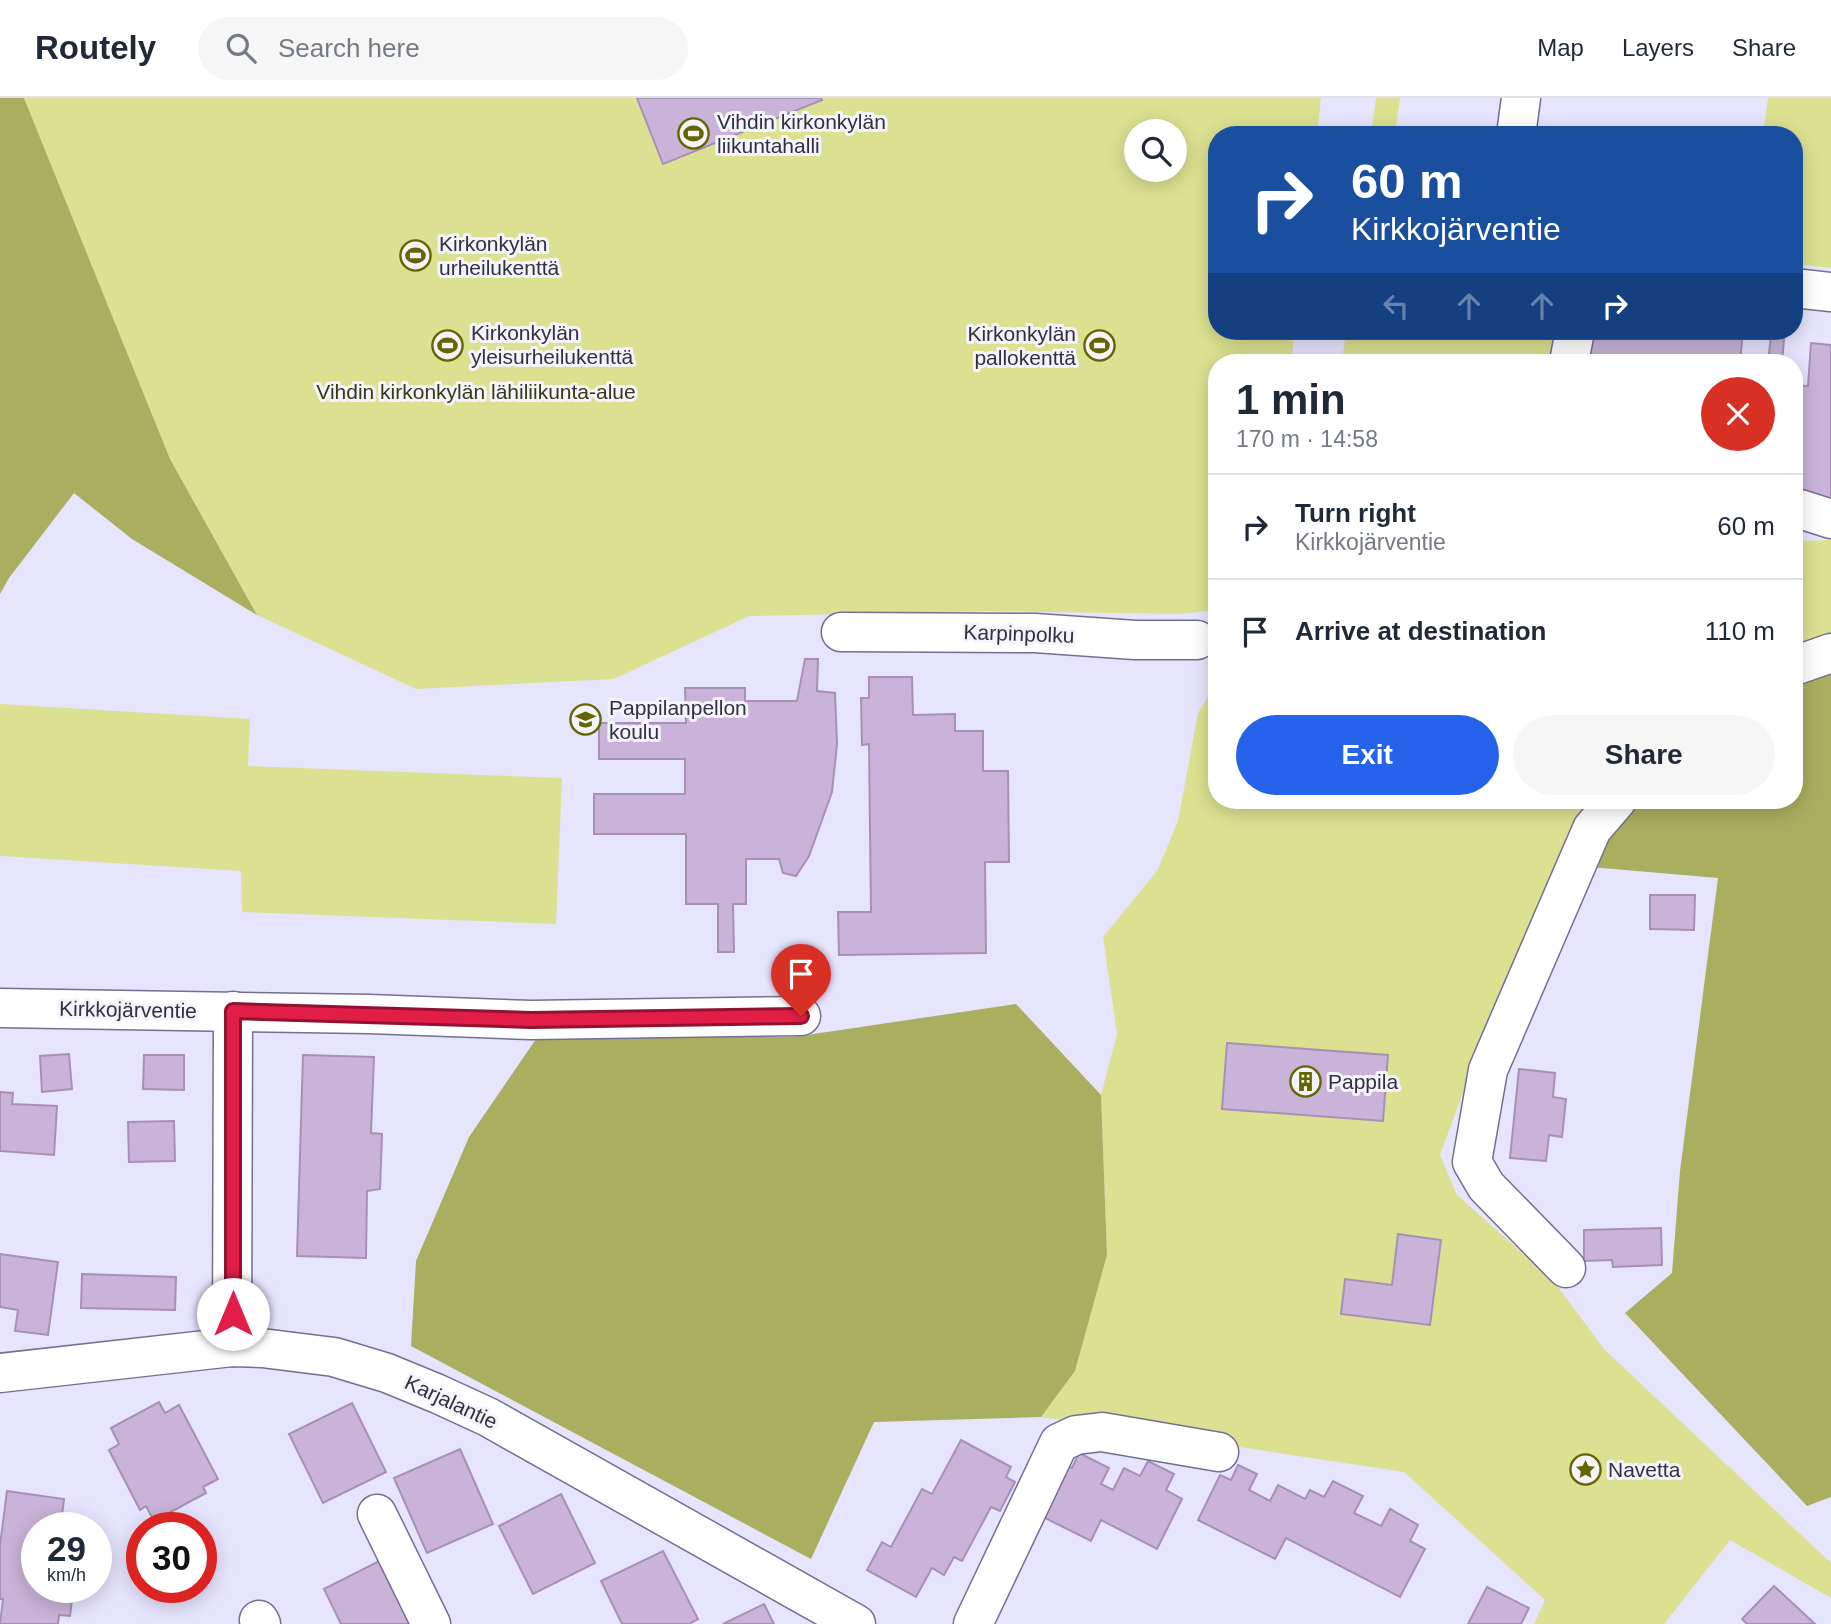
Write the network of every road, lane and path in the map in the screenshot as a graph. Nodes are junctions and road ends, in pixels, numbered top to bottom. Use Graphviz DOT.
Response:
graph roads {
  1 [pos="1521,98"];
  2 [pos="1518,126"];
  3 [pos="1803,289"];
  4 [pos="1831,292"];
  5 [pos="841,632"];
  6 [pos="1197,640"];
  7 [pos="1831,653"];
  8 [pos="1803,663"];
  9 [pos="1609,809"];
  10 [pos="0,1008"];
  11 [pos="233,1011"];
  12 [pos="801,1016"];
  13 [pos="1566,1268"];
  14 [pos="232,1348"];
  15 [pos="0,1373"];
  16 [pos="1219,1452"];
  17 [pos="377,1514"];
  18 [pos="431,1624"];
  19 [pos="856,1624"];
  20 [pos="973,1624"];
  1 -- 2 [label="street"];
  3 -- 4 [label="street"];
  5 -- 6 [label="street, Karpinpolku"];
  7 -- 8 [label="street"];
  9 -- 13 [label="street"];
  10 -- 11 [label="street, Kirkkojärventie"];
  11 -- 12 [label="street, Kirkkojärventie"];
  11 -- 14 [label="street"];
  14 -- 15 [label="street, Karjalantie"];
  14 -- 19 [label="street, Karjalantie"];
  16 -- 20 [label="street"];
  17 -- 18 [label="street"];
}
